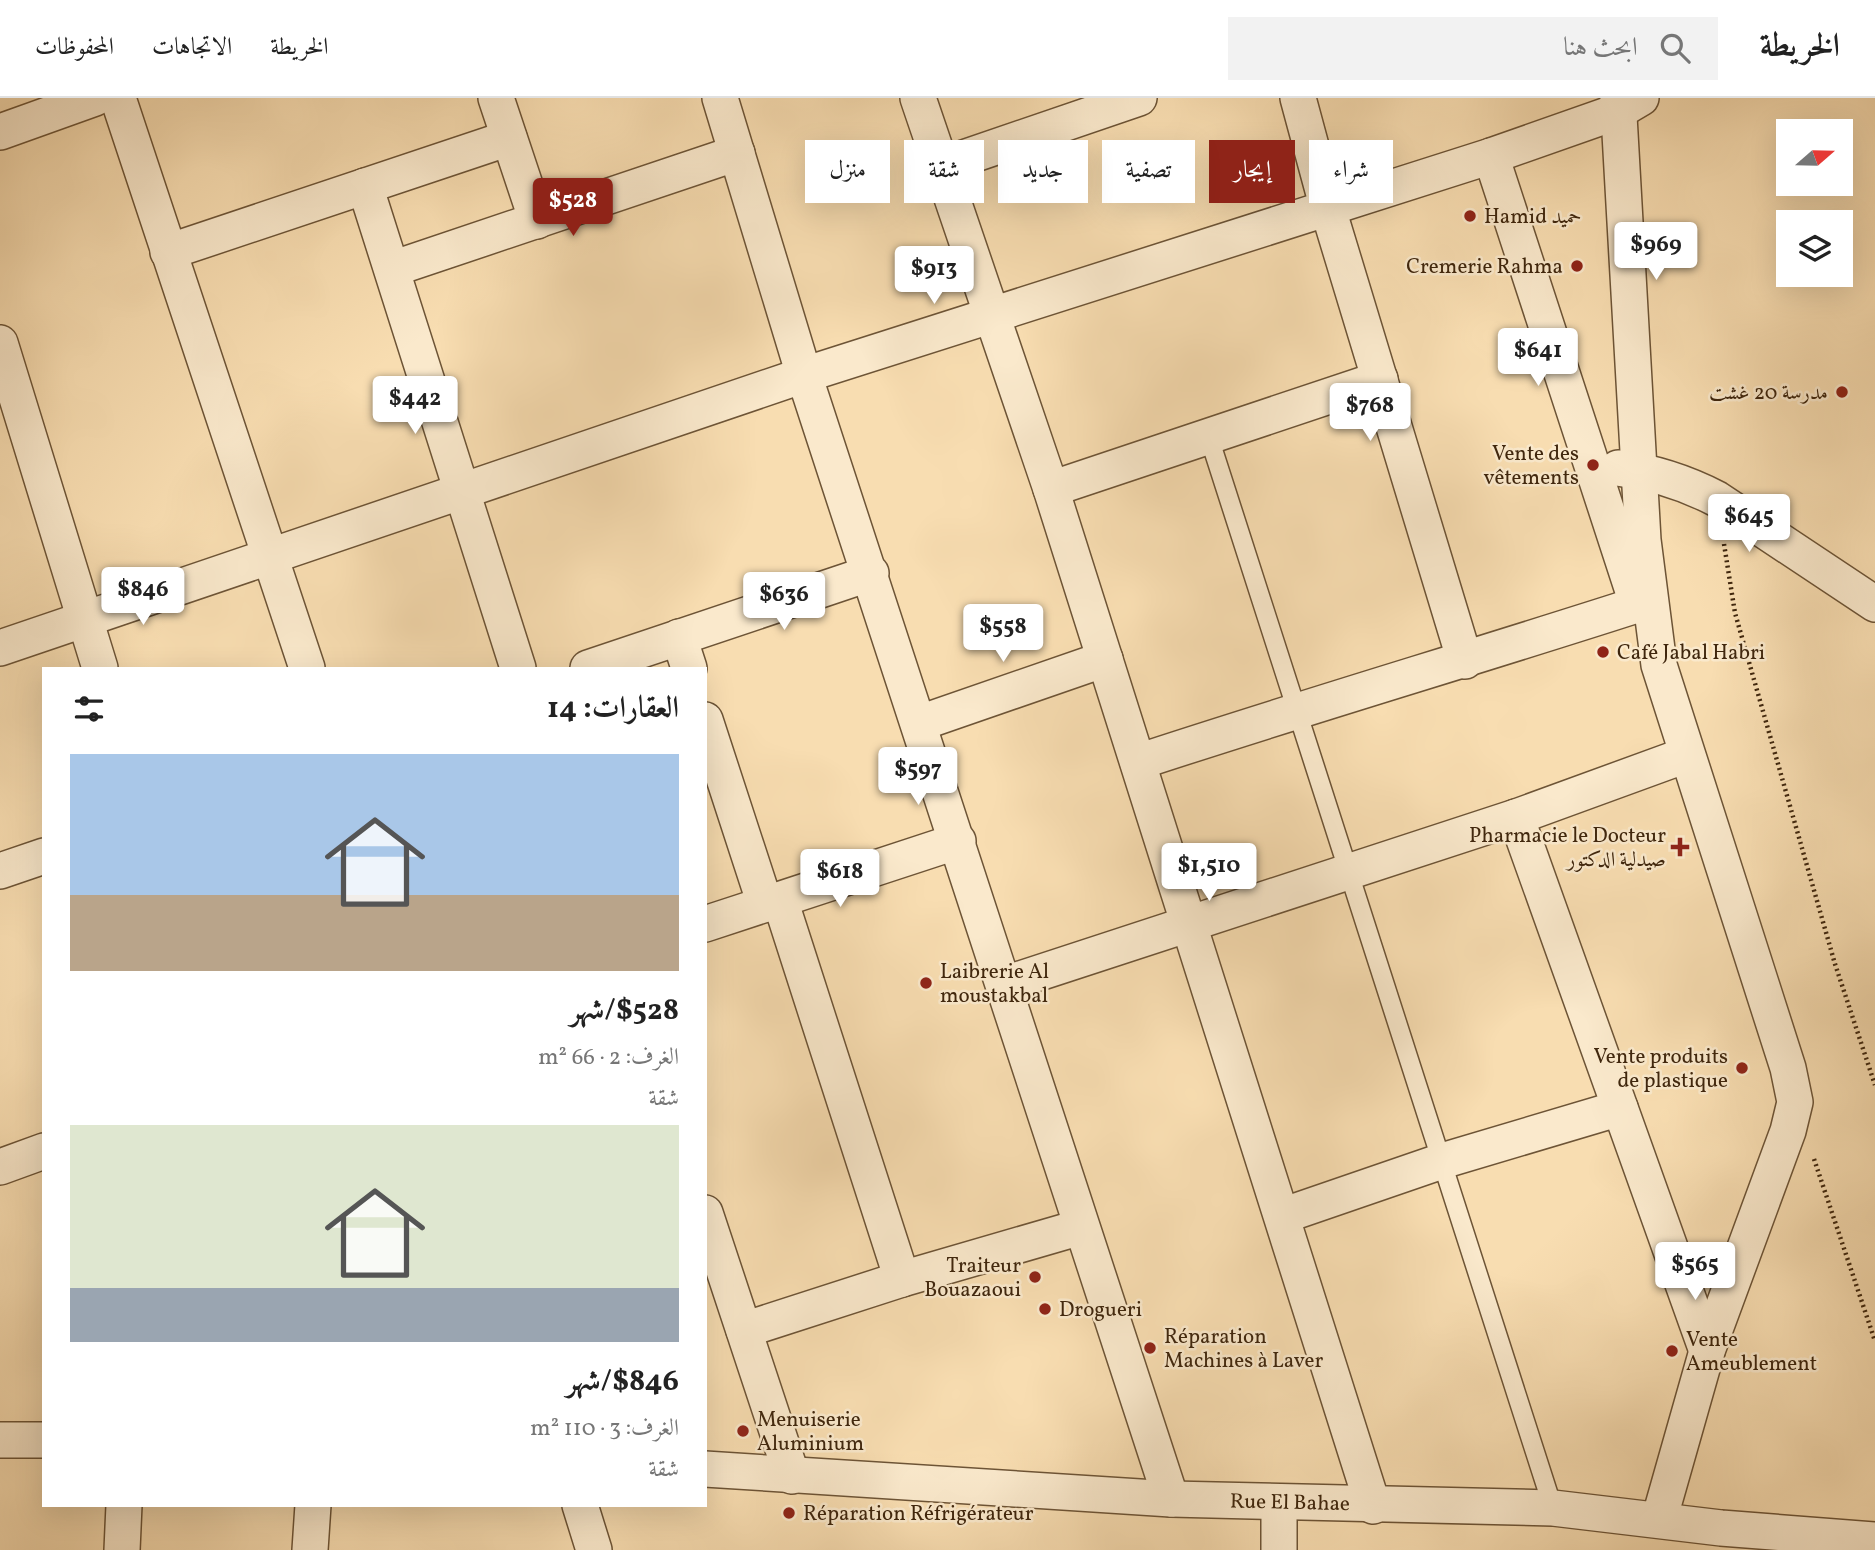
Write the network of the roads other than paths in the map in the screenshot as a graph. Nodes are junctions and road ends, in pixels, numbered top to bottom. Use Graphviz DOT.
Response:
graph roads {
  1 [pos="95,98"];
  2 [pos="118,98"];
  3 [pos="496,98"];
  4 [pos="720,98"];
  5 [pos="918,98"];
  6 [pos="1298,98"];
  7 [pos="1120,101"];
  8 [pos="1626,102"];
  9 [pos="0,132"];
  10 [pos="509,138"];
  11 [pos="932,140"];
  12 [pos="984,150"];
  13 [pos="737,153"];
  14 [pos="1491,156"];
  15 [pos="365,186"];
  16 [pos="953,203"];
  17 [pos="1328,209"];
  18 [pos="537,220"];
  19 [pos="168,252"];
  20 [pos="392,269"];
  21 [pos="992,317"];
  22 [pos="0,343"];
  23 [pos="804,374"];
  24 [pos="1380,379"];
  25 [pos="6,380"];
  26 [pos="12,424"];
  27 [pos="1208,435"];
  28 [pos="1593,465"];
  29 [pos="1638,470"];
  30 [pos="1051,489"];
  31 [pos="462,491"];
  32 [pos="267,555"];
  33 [pos="871,573"];
  34 [pos="1644,603"];
  35 [pos="1875,604"];
  36 [pos="84,618"];
  37 [pos="0,648"];
  38 [pos="684,653"];
  39 [pos="1105,659"];
  40 [pos="1465,660"];
  41 [pos="100,667"];
  42 [pos="307,667"];
  43 [pos="518,667"];
  44 [pos="593,667"];
  45 [pos="1296,710"];
  46 [pos="920,723"];
  47 [pos="708,739"];
  48 [pos="1686,755"];
  49 [pos="1138,762"];
  50 [pos="1516,817"];
  51 [pos="958,841"];
  52 [pos="42,857"];
  53 [pos="0,871"];
  54 [pos="1347,874"];
  55 [pos="773,902"];
  56 [pos="707,923"];
  57 [pos="1186,924"];
  58 [pos="1004,984"];
  59 [pos="1620,1108"];
  60 [pos="42,1152"];
  61 [pos="1442,1161"];
  62 [pos="0,1167"];
  63 [pos="1282,1216"];
  64 [pos="707,1219"];
  65 [pos="1081,1227"];
  66 [pos="902,1279"];
  67 [pos="744,1330"];
  68 [pos="1706,1351"];
  69 [pos="0,1438"];
  70 [pos="42,1440"];
  71 [pos="707,1469"];
  72 [pos="792,1476"];
  73 [pos="1171,1499"];
  74 [pos="1279,1502"];
  75 [pos="1373,1506"];
  76 [pos="124,1507"];
  77 [pos="313,1507"];
  78 [pos="581,1507"];
  79 [pos="1553,1508"];
  80 [pos="1659,1520"];
  81 [pos="1875,1540"];
  82 [pos="122,1550"];
  83 [pos="310,1550"];
  84 [pos="594,1550"];
  85 [pos="1279,1550"];
  1 -- 9 [label="street"];
  2 -- 19 [label="street"];
  3 -- 10 [label="street"];
  4 -- 13 [label="street"];
  5 -- 11 [label="street"];
  6 -- 17 [label="street"];
  7 -- 12 [label="street"];
  8 -- 14 [label="street"];
  8 -- 29 [label="street"];
  10 -- 15 [label="street"];
  10 -- 18 [label="street"];
  13 -- 18 [label="street"];
  13 -- 23 [label="street"];
  14 -- 17 [label="street"];
  14 -- 28 [label="street"];
  15 -- 19 [label="street"];
  15 -- 20 [label="street"];
  16 -- 21 [label="street"];
  17 -- 21 [label="street"];
  17 -- 24 [label="street"];
  18 -- 20 [label="street"];
  19 -- 32 [label="street"];
  20 -- 31 [label="street"];
  21 -- 23 [label="street"];
  21 -- 30 [label="street"];
  22 -- 25 [label="street"];
  23 -- 31 [label="street"];
  23 -- 33 [label="street"];
  24 -- 27 [label="street"];
  24 -- 40 [label="street"];
  25 -- 26 [label="street"];
  26 -- 36 [label="street"];
  27 -- 30 [label="street"];
  27 -- 45 [label="lane"];
  28 -- 29 [label="street"];
  28 -- 34 [label="street"];
  29 -- 34 [label="street"];
  29 -- 35 [label="street"];
  30 -- 39 [label="street"];
  31 -- 32 [label="street"];
  31 -- 43 [label="street"];
  32 -- 36 [label="street"];
  32 -- 42 [label="street"];
  33 -- 38 [label="street"];
  33 -- 46 [label="street"];
  34 -- 40 [label="street"];
  34 -- 48 [label="street"];
  36 -- 37 [label="street"];
  36 -- 41 [label="street"];
  38 -- 44 [label="street"];
  39 -- 46 [label="street"];
  39 -- 49 [label="street"];
  40 -- 45 [label="street"];
  45 -- 49 [label="street"];
  45 -- 54 [label="lane"];
  46 -- 51 [label="street"];
  47 -- 55 [label="street"];
  48 -- 50 [label="street"];
  48 -- 68 [label="street"];
  49 -- 57 [label="street"];
  50 -- 54 [label="street"];
  50 -- 59 [label="street"];
  51 -- 55 [label="street"];
  51 -- 58 [label="street"];
  52 -- 53 [label="street"];
  54 -- 57 [label="street"];
  54 -- 61 [label="lane"];
  55 -- 56 [label="street"];
  55 -- 66 [label="street"];
  57 -- 58 [label="street"];
  57 -- 63 [label="street"];
  58 -- 65 [label="street"];
  59 -- 61 [label="street"];
  59 -- 68 [label="street"];
  60 -- 62 [label="street"];
  61 -- 63 [label="street"];
  61 -- 79 [label="lane"];
  63 -- 75 [label="street"];
  64 -- 67 [label="street"];
  65 -- 66 [label="street"];
  65 -- 73 [label="street"];
  66 -- 67 [label="street"];
  67 -- 72 [label="street"];
  68 -- 80 [label="street"];
  69 -- 70 [label="street"];
  71 -- 72 [label="street, Rue El Bahae"];
  72 -- 73 [label="street, Rue El Bahae"];
  73 -- 74 [label="street, Rue El Bahae"];
  74 -- 75 [label="street, Rue El Bahae"];
  74 -- 85 [label="street"];
  75 -- 79 [label="street, Rue El Bahae"];
  76 -- 82 [label="street"];
  77 -- 83 [label="street"];
  78 -- 84 [label="street"];
  79 -- 80 [label="street, Rue El Bahae"];
  80 -- 81 [label="street, Rue El Bahae"];
}
